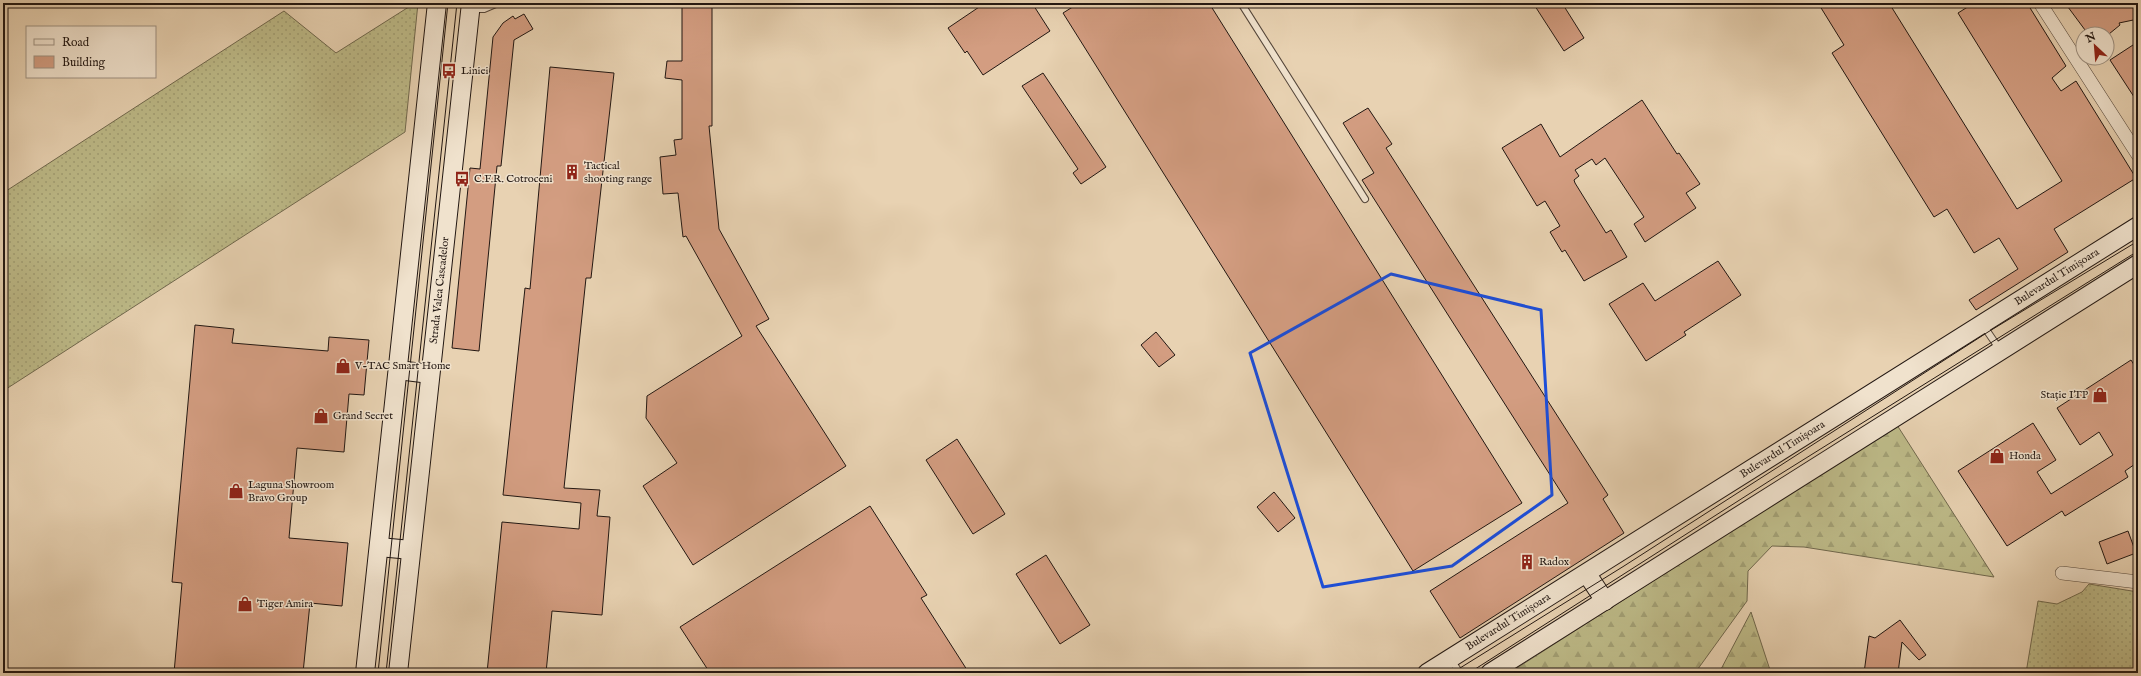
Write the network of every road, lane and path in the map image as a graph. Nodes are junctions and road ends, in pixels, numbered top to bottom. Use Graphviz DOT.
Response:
graph roads {
  1 [pos="437,3"];
  2 [pos="498,3"];
  3 [pos="1241,3"];
  4 [pos="2040,3"];
  5 [pos="471,6"];
  6 [pos="2138,155"];
  7 [pos="1366,199"];
  8 [pos="2138,226"];
  9 [pos="2138,264"];
  10 [pos="1982,324"];
  11 [pos="2000,351"];
  12 [pos="398,370"];
  13 [pos="430,374"];
  14 [pos="379,547"];
  15 [pos="411,550"];
  16 [pos="2062,573"];
  17 [pos="1587,574"];
  18 [pos="2138,582"];
  19 [pos="1605,601"];
  20 [pos="1455,666"];
  21 [pos="366,673"];
  22 [pos="398,673"];
  23 [pos="1427,673"];
  24 [pos="1490,673"];
  1 -- 12 [label="main road"];
  2 -- 5 [label="lane"];
  3 -- 7 [label="lane"];
  4 -- 6 [label="street"];
  5 -- 13 [label="main road, Strada Valea Cascadelor"];
  8 -- 10 [label="main road, Bulevardul Timișoara"];
  9 -- 11 [label="main road"];
  10 -- 11 [label="lane"];
  10 -- 17 [label="main road, Bulevardul Timișoara"];
  11 -- 19 [label="main road"];
  12 -- 13 [label="main road"];
  12 -- 14 [label="main road"];
  13 -- 15 [label="main road, Strada Valea Cascadelor"];
  14 -- 15 [label="main road"];
  14 -- 21 [label="main road"];
  15 -- 22 [label="main road, Strada Valea Cascadelor"];
  16 -- 18 [label="street"];
  17 -- 19 [label="main road"];
  17 -- 20 [label="main road, Bulevardul Timișoara"];
  19 -- 24 [label="main road"];
  20 -- 23 [label="main road, Bulevardul Timișoara"];
}
